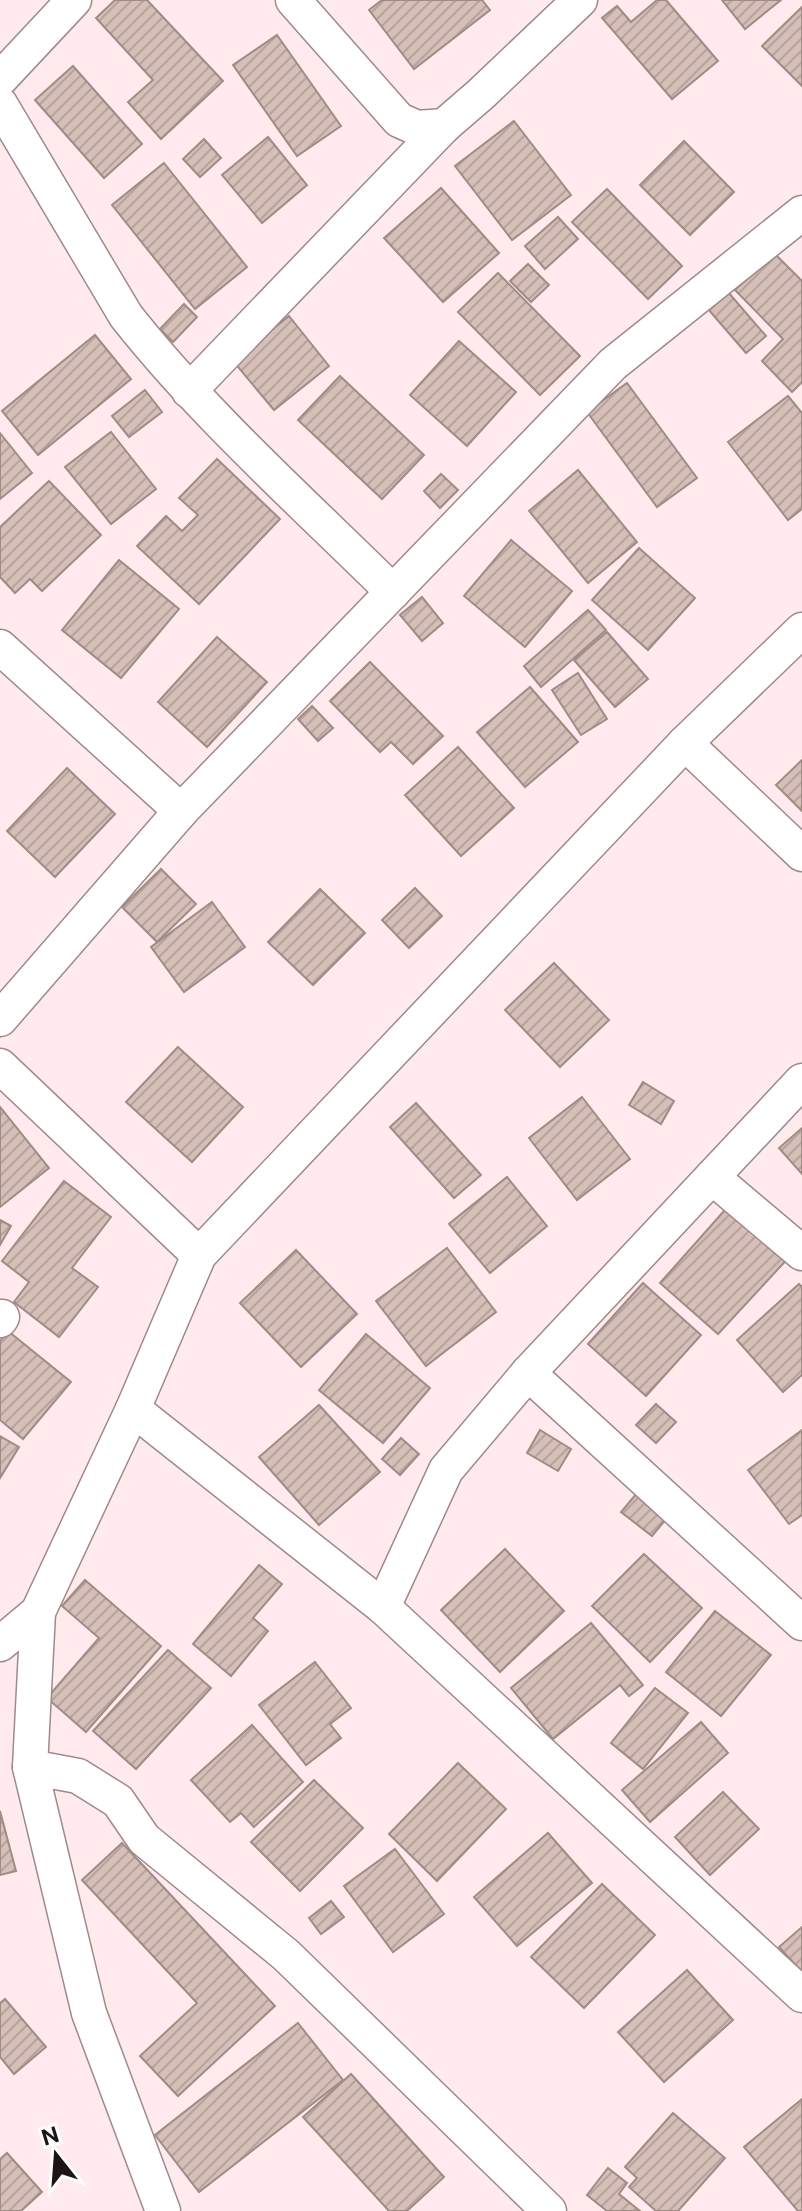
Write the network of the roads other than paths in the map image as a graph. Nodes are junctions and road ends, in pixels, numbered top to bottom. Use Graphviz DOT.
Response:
graph roads {
  1 [pos="74,0"];
  2 [pos="293,0"];
  3 [pos="580,0"];
  4 [pos="0,79"];
  5 [pos="0,104"];
  6 [pos="444,126"];
  7 [pos="802,213"];
  8 [pos="189,391"];
  9 [pos="393,592"];
  10 [pos="802,630"];
  11 [pos="0,647"];
  12 [pos="685,743"];
  13 [pos="181,811"];
  14 [pos="802,854"];
  15 [pos="0,1019"];
  16 [pos="0,1066"];
  17 [pos="802,1081"];
  18 [pos="712,1177"];
  19 [pos="802,1253"];
  20 [pos="199,1255"];
  21 [pos="528,1373"];
  22 [pos="133,1409"];
  23 [pos="383,1607"];
  24 [pos="38,1612"];
  25 [pos="802,1623"];
  26 [pos="0,1644"];
  27 [pos="30,1767"];
  28 [pos="802,1995"];
  29 [pos="163,2211"];
  30 [pos="549,2211"];
  1 -- 4 [label="street"];
  2 -- 6 [label="street"];
  3 -- 6 [label="street"];
  5 -- 8 [label="street"];
  6 -- 8 [label="street"];
  7 -- 9 [label="street"];
  8 -- 9 [label="street"];
  9 -- 13 [label="street"];
  10 -- 12 [label="street"];
  11 -- 13 [label="street"];
  12 -- 14 [label="street"];
  12 -- 20 [label="street"];
  13 -- 15 [label="street"];
  16 -- 20 [label="street"];
  17 -- 18 [label="street"];
  18 -- 19 [label="street"];
  18 -- 21 [label="street"];
  20 -- 22 [label="street"];
  21 -- 23 [label="street"];
  21 -- 25 [label="street"];
  22 -- 23 [label="street"];
  22 -- 24 [label="street"];
  23 -- 28 [label="street"];
  24 -- 26 [label="street"];
  24 -- 27 [label="street"];
  27 -- 29 [label="street"];
  27 -- 30 [label="street"];
}
